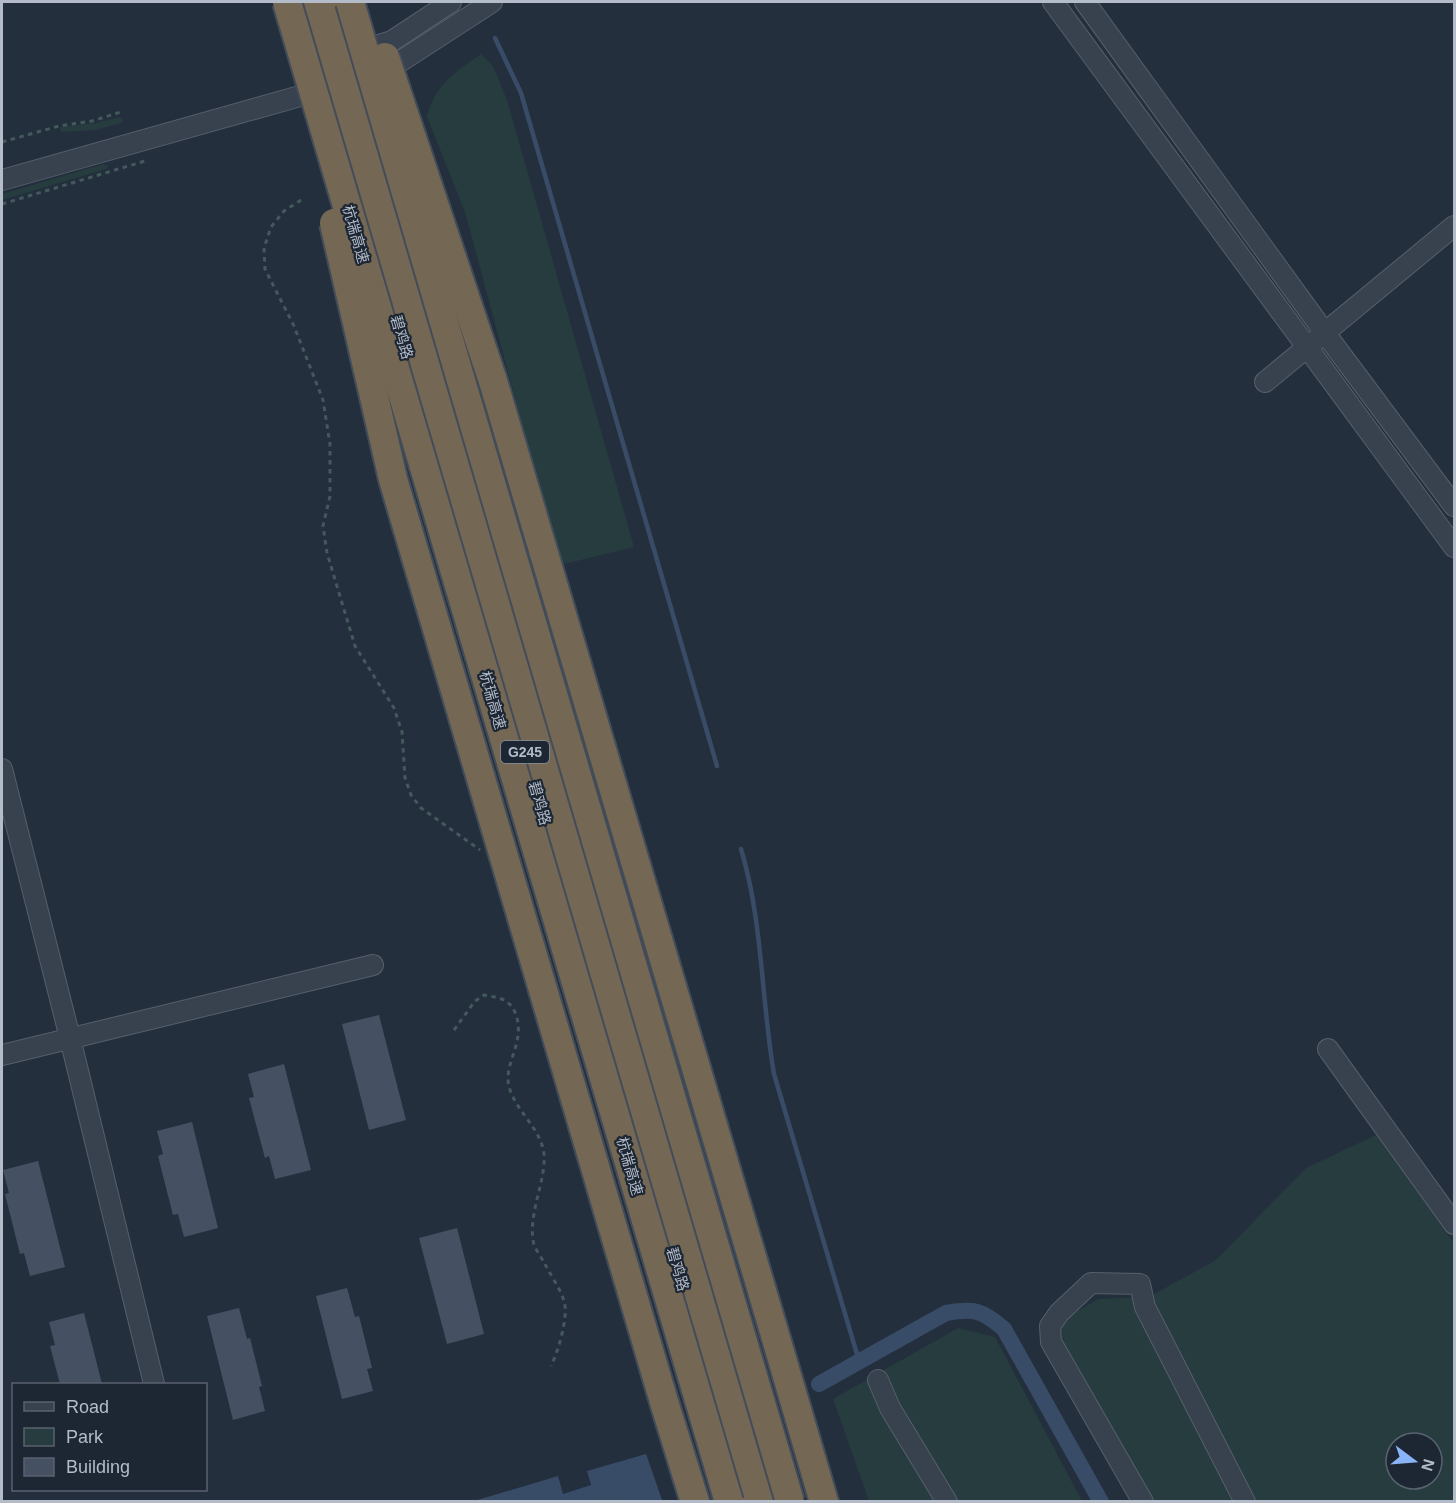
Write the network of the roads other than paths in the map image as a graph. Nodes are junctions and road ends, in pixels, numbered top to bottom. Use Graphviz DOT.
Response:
graph roads {
  1 [pos="285,2"];
  2 [pos="303,2"];
  3 [pos="330,2"];
  4 [pos="350,2"];
  5 [pos="367,2"];
  6 [pos="451,2"];
  7 [pos="492,2"];
  8 [pos="1053,2"];
  9 [pos="1085,2"];
  10 [pos="342,73"];
  11 [pos="2,180"];
  12 [pos="1455,226"];
  13 [pos="1325,333"];
  14 [pos="1306,348"];
  15 [pos="1265,382"];
  16 [pos="1455,506"];
  17 [pos="1455,547"];
  18 [pos="2,769"];
  19 [pos="373,965"];
  20 [pos="70,1038"];
  21 [pos="1328,1049"];
  22 [pos="2,1055"];
  23 [pos="1455,1224"];
  24 [pos="878,1380"];
  25 [pos="154,1383"];
  26 [pos="695,1502"];
  27 [pos="729,1502"];
  28 [pos="747,1502"];
  29 [pos="771,1502"];
  30 [pos="790,1502"];
  31 [pos="824,1502"];
  32 [pos="947,1502"];
  33 [pos="1143,1502"];
  34 [pos="1245,1502"];
  1 -- 26 [label="highway, bridge"];
  1 -- 27 [label="highway, 杭瑞高速, bridge"];
  2 -- 10 [label="highway, 碧鸡路 / G245"];
  3 -- 10 [label="highway, 碧鸡路 / G245"];
  4 -- 30 [label="highway, bridge"];
  5 -- 31 [label="highway, bridge"];
  6 -- 10 [label="street"];
  7 -- 10 [label="street"];
  8 -- 14 [label="street"];
  9 -- 13 [label="street"];
  10 -- 11 [label="street"];
  10 -- 28 [label="highway, 碧鸡路 / G245"];
  10 -- 29 [label="highway, 碧鸡路 / G245"];
  12 -- 13 [label="street"];
  13 -- 14 [label="street"];
  13 -- 16 [label="street"];
  14 -- 15 [label="street"];
  14 -- 17 [label="street"];
  18 -- 20 [label="street"];
  19 -- 20 [label="street"];
  20 -- 22 [label="street"];
  20 -- 25 [label="street"];
  21 -- 23 [label="street"];
  24 -- 32 [label="street"];
  33 -- 34 [label="street"];
}
